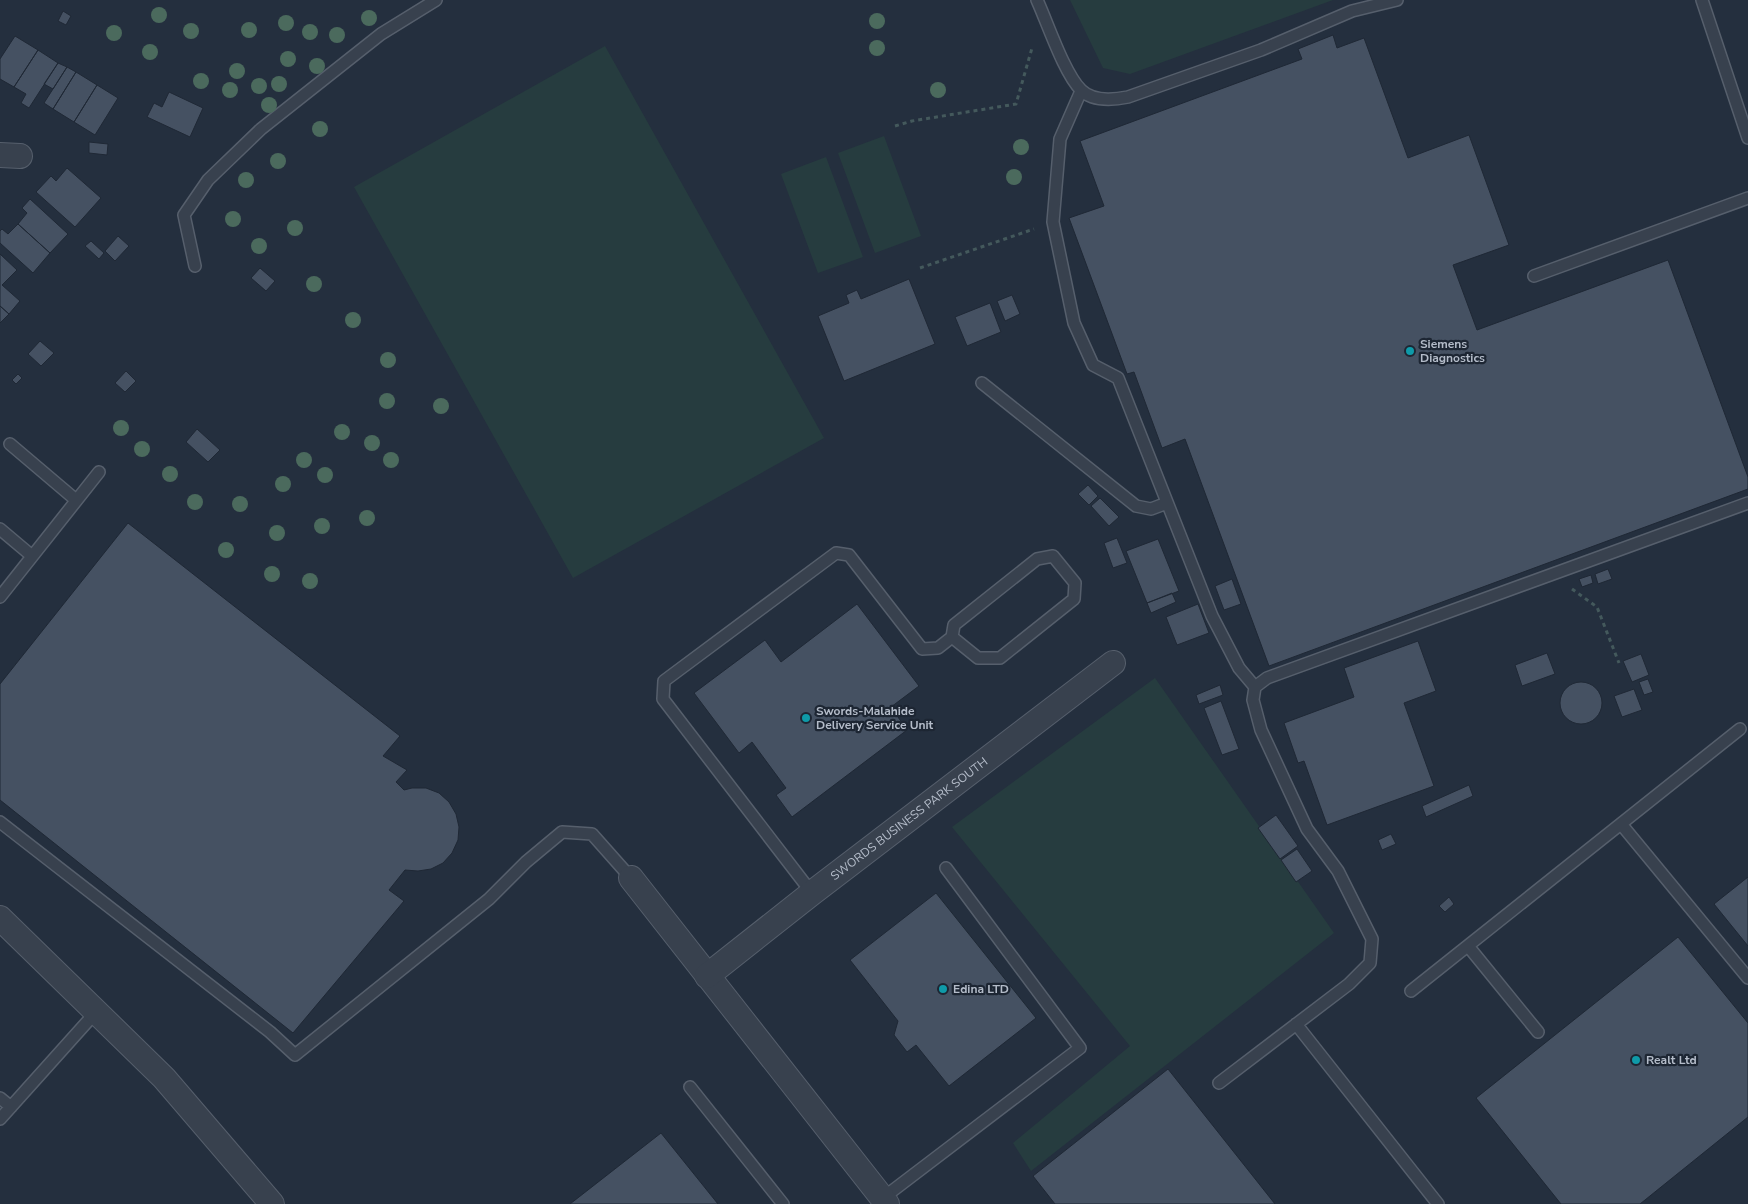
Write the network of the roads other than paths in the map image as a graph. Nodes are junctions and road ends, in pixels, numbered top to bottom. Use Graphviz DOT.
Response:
graph roads {
  1 [pos="436,0"];
  2 [pos="1037,0"];
  3 [pos="1397,0"];
  4 [pos="1702,0"];
  5 [pos="1081,91"];
  6 [pos="1748,138"];
  7 [pos="1748,198"];
  8 [pos="195,266"];
  9 [pos="1534,276"];
  10 [pos="982,383"];
  11 [pos="10,444"];
  12 [pos="99,472"];
  13 [pos="76,500"];
  14 [pos="1167,503"];
  15 [pos="1748,503"];
  16 [pos="0,529"];
  17 [pos="32,556"];
  18 [pos="0,597"];
  19 [pos="952,637"];
  20 [pos="1113,663"];
  21 [pos="1255,687"];
  22 [pos="1740,728"];
  23 [pos="0,822"];
  24 [pos="1621,824"];
  25 [pos="946,868"];
  26 [pos="631,878"];
  27 [pos="812,894"];
  28 [pos="0,918"];
  29 [pos="1468,946"];
  30 [pos="707,976"];
  31 [pos="1748,978"];
  32 [pos="1411,991"];
  33 [pos="96,1012"];
  34 [pos="1296,1024"];
  35 [pos="1538,1032"];
  36 [pos="1219,1084"];
  37 [pos="690,1087"];
  38 [pos="0,1098"];
  39 [pos="11,1107"];
  40 [pos="0,1119"];
  41 [pos="885,1201"];
  42 [pos="272,1204"];
  43 [pos="783,1204"];
  44 [pos="1438,1204"];
  1 -- 8 [label="lane"];
  2 -- 5 [label="lane"];
  3 -- 5 [label="lane"];
  4 -- 6 [label="lane"];
  5 -- 14 [label="lane"];
  7 -- 9 [label="lane"];
  10 -- 14 [label="lane"];
  11 -- 13 [label="lane"];
  12 -- 13 [label="lane"];
  13 -- 17 [label="lane"];
  14 -- 21 [label="lane"];
  15 -- 21 [label="lane"];
  16 -- 17 [label="lane"];
  17 -- 18 [label="lane"];
  19 -- 19 [label="lane"];
  19 -- 27 [label="lane"];
  20 -- 27 [label="street, SWORDS BUSINESS PARK SOUTH"];
  21 -- 34 [label="lane"];
  22 -- 24 [label="lane"];
  23 -- 26 [label="lane"];
  24 -- 29 [label="lane"];
  24 -- 31 [label="lane"];
  25 -- 41 [label="lane"];
  26 -- 30 [label="street"];
  27 -- 30 [label="street, SWORDS BUSINESS PARK SOUTH"];
  28 -- 33 [label="street"];
  29 -- 32 [label="lane"];
  29 -- 35 [label="lane"];
  30 -- 41 [label="street"];
  33 -- 39 [label="lane"];
  33 -- 42 [label="street"];
  34 -- 36 [label="lane"];
  34 -- 44 [label="lane"];
  37 -- 43 [label="lane"];
  38 -- 39 [label="lane"];
  39 -- 40 [label="lane"];
}
